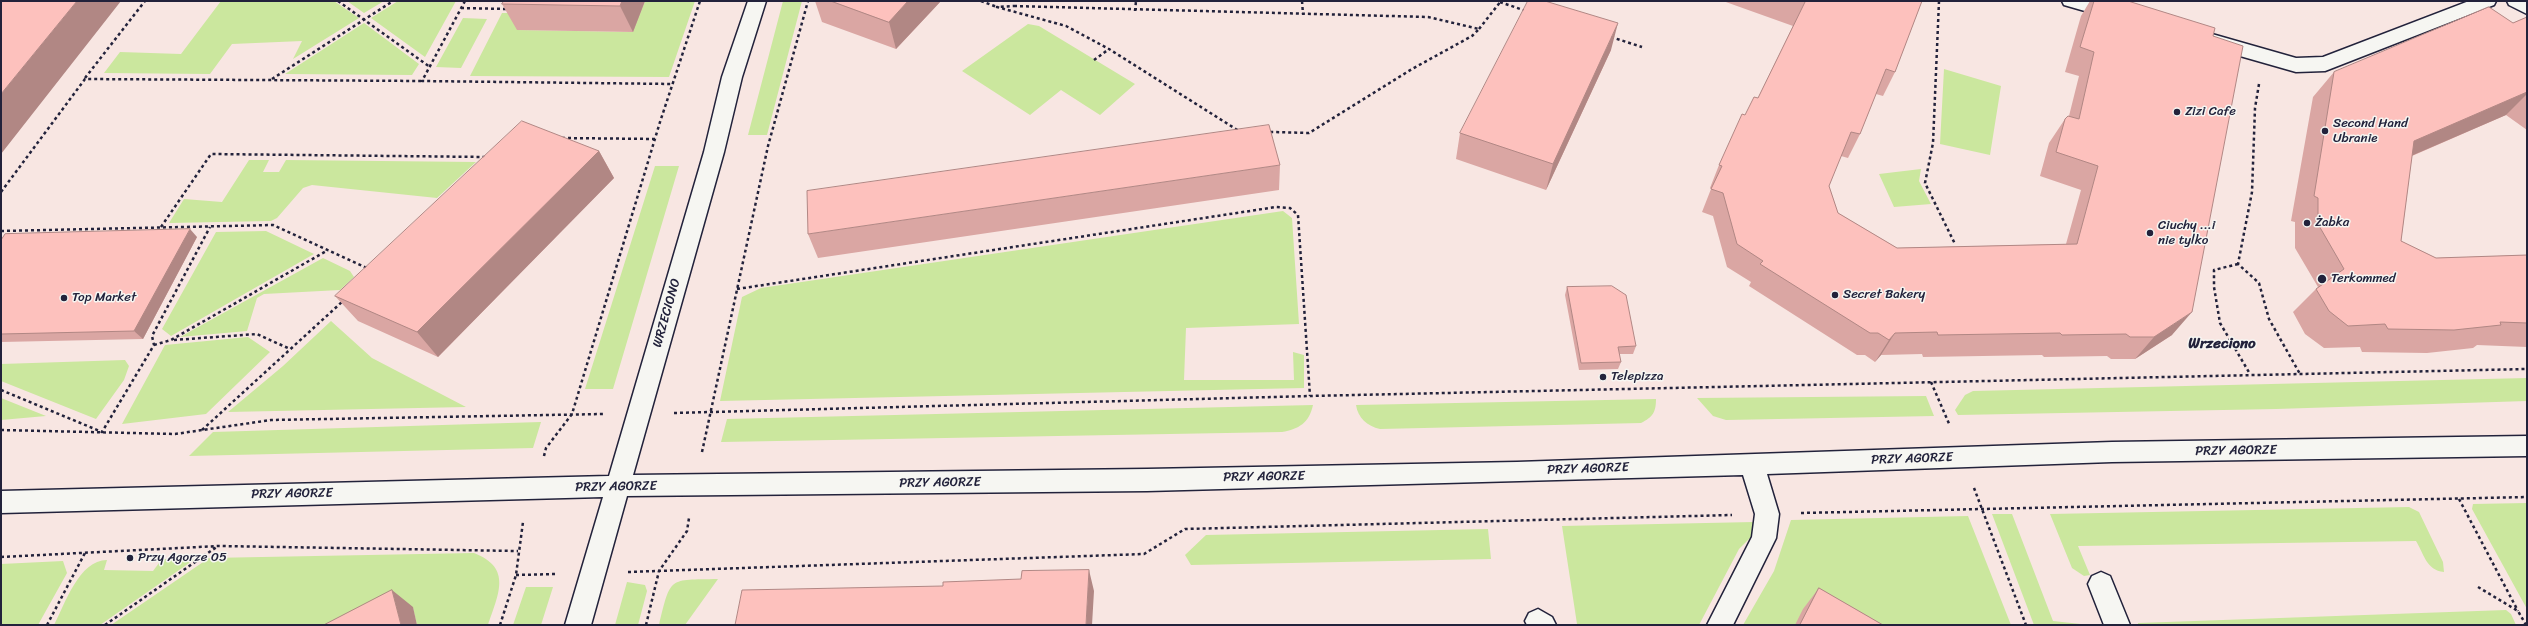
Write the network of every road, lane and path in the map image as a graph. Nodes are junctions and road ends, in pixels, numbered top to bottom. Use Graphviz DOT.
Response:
graph roads {
  1 [pos="145,1"];
  2 [pos="338,1"];
  3 [pos="392,1"];
  4 [pos="465,1"];
  5 [pos="700,1"];
  6 [pos="757,1"];
  7 [pos="808,1"];
  8 [pos="981,1"];
  9 [pos="1012,1"];
  10 [pos="1136,1"];
  11 [pos="1302,1"];
  12 [pos="1939,1"];
  13 [pos="2071,1"];
  14 [pos="2488,1"];
  15 [pos="2516,1"];
  16 [pos="1501,2"];
  17 [pos="1010,6"];
  18 [pos="997,7"];
  19 [pos="461,8"];
  20 [pos="2527,8"];
  21 [pos="514,9"];
  22 [pos="1135,11"];
  23 [pos="1530,12"];
  24 [pos="1303,14"];
  25 [pos="2131,18"];
  26 [pos="364,19"];
  27 [pos="1479,29"];
  28 [pos="1605,35"];
  29 [pos="2198,37"];
  30 [pos="1642,47"];
  31 [pos="1109,49"];
  32 [pos="1094,60"];
  33 [pos="430,67"];
  34 [pos="85,79"];
  35 [pos="271,80"];
  36 [pos="422,81"];
  37 [pos="672,84"];
  38 [pos="2259,87"];
  39 [pos="554,138"];
  40 [pos="655,138"];
  41 [pos="494,157"];
  42 [pos="1,192"];
  43 [pos="210,226"];
  44 [pos="161,227"];
  45 [pos="1,231"];
  46 [pos="1955,244"];
  47 [pos="328,250"];
  48 [pos="2238,264"];
  49 [pos="369,268"];
  50 [pos="737,289"];
  51 [pos="347,297"];
  52 [pos="171,340"];
  53 [pos="154,345"];
  54 [pos="290,349"];
  55 [pos="2527,370"];
  56 [pos="2300,374"];
  57 [pos="2250,375"];
  58 [pos="1931,382"];
  59 [pos="1,390"];
  60 [pos="1310,396"];
  61 [pos="710,412"];
  62 [pos="572,414"];
  63 [pos="637,414"];
  64 [pos="1,430"];
  65 [pos="202,430"];
  66 [pos="102,432"];
  67 [pos="2527,446"];
  68 [pos="1963,458"];
  69 [pos="1752,464"];
  70 [pos="617,486"];
  71 [pos="694,486"];
  72 [pos="534,488"];
  73 [pos="2527,497"];
  74 [pos="2459,499"];
  75 [pos="1,502"];
  76 [pos="1981,508"];
  77 [pos="1767,514"];
  78 [pos="219,546"];
  79 [pos="518,550"];
  80 [pos="86,551"];
  81 [pos="1,557"];
  82 [pos="659,571"];
  83 [pos="592,573"];
  84 [pos="516,575"];
  85 [pos="2101,584"];
  86 [pos="2478,587"];
  87 [pos="2518,611"];
  88 [pos="47,625"];
  89 [pos="105,625"];
  90 [pos="500,625"];
  91 [pos="578,625"];
  92 [pos="646,625"];
  93 [pos="1720,625"];
  94 [pos="2026,625"];
  95 [pos="2117,625"];
  96 [pos="2526,625"];
  1 -- 34 [label="path"];
  2 -- 26 [label="path"];
  3 -- 26 [label="path"];
  4 -- 19 [label="path"];
  5 -- 37 [label="path"];
  6 -- 63 [label="street, WRZECIONO"];
  7 -- 50 [label="path"];
  8 -- 18 [label="path"];
  9 -- 17 [label="path"];
  10 -- 22 [label="path"];
  11 -- 24 [label="path"];
  12 -- 46 [label="path"];
  13 -- 25 [label="street"];
  14 -- 29 [label="street"];
  15 -- 20 [label="street"];
  16 -- 23 [label="path"];
  16 -- 27 [label="path"];
  17 -- 18 [label="path"];
  17 -- 22 [label="path"];
  18 -- 31 [label="path"];
  19 -- 21 [label="path"];
  19 -- 33 [label="path"];
  22 -- 24 [label="path"];
  24 -- 27 [label="path"];
  26 -- 33 [label="path"];
  26 -- 35 [label="path"];
  27 -- 31 [label="path"];
  28 -- 30 [label="path"];
  31 -- 32 [label="path"];
  33 -- 36 [label="path"];
  34 -- 35 [label="path"];
  34 -- 42 [label="path"];
  35 -- 36 [label="path"];
  36 -- 37 [label="path"];
  37 -- 40 [label="path"];
  38 -- 48 [label="path"];
  39 -- 40 [label="path"];
  40 -- 62 [label="path"];
  41 -- 44 [label="path"];
  43 -- 44 [label="path"];
  43 -- 47 [label="path"];
  43 -- 53 [label="path"];
  44 -- 45 [label="path"];
  47 -- 49 [label="path"];
  47 -- 52 [label="path"];
  48 -- 56 [label="path"];
  48 -- 57 [label="path"];
  50 -- 60 [label="path"];
  50 -- 61 [label="path"];
  51 -- 54 [label="path"];
  52 -- 53 [label="path"];
  52 -- 54 [label="path"];
  53 -- 66 [label="path"];
  54 -- 65 [label="path"];
  55 -- 56 [label="path"];
  56 -- 57 [label="path"];
  57 -- 58 [label="path"];
  58 -- 60 [label="path"];
  58 -- 68 [label="path"];
  59 -- 66 [label="path"];
  60 -- 61 [label="path"];
  61 -- 63 [label="path"];
  61 -- 71 [label="path"];
  62 -- 63 [label="path"];
  62 -- 65 [label="path"];
  62 -- 72 [label="path"];
  63 -- 70 [label="street, WRZECIONO"];
  64 -- 66 [label="path"];
  65 -- 66 [label="path"];
  67 -- 68 [label="street, PRZY AGORZE"];
  68 -- 69 [label="street, PRZY AGORZE"];
  68 -- 76 [label="path"];
  69 -- 71 [label="street, PRZY AGORZE"];
  69 -- 77 [label="street"];
  70 -- 71 [label="street, PRZY AGORZE"];
  70 -- 72 [label="street, PRZY AGORZE"];
  70 -- 83 [label="street, WRZECIONO"];
  71 -- 82 [label="path"];
  72 -- 75 [label="street, PRZY AGORZE"];
  72 -- 79 [label="path"];
  73 -- 74 [label="path"];
  74 -- 76 [label="path"];
  74 -- 87 [label="path"];
  76 -- 77 [label="path"];
  76 -- 94 [label="path"];
  77 -- 82 [label="path"];
  77 -- 93 [label="street"];
  78 -- 79 [label="path"];
  78 -- 80 [label="path"];
  78 -- 89 [label="path"];
  79 -- 84 [label="path"];
  80 -- 81 [label="path"];
  80 -- 88 [label="path"];
  82 -- 83 [label="path"];
  82 -- 92 [label="path"];
  83 -- 84 [label="path"];
  83 -- 91 [label="street, WRZECIONO"];
  84 -- 90 [label="path"];
  85 -- 95 [label="street"];
  86 -- 87 [label="path"];
  87 -- 96 [label="path"];
}
